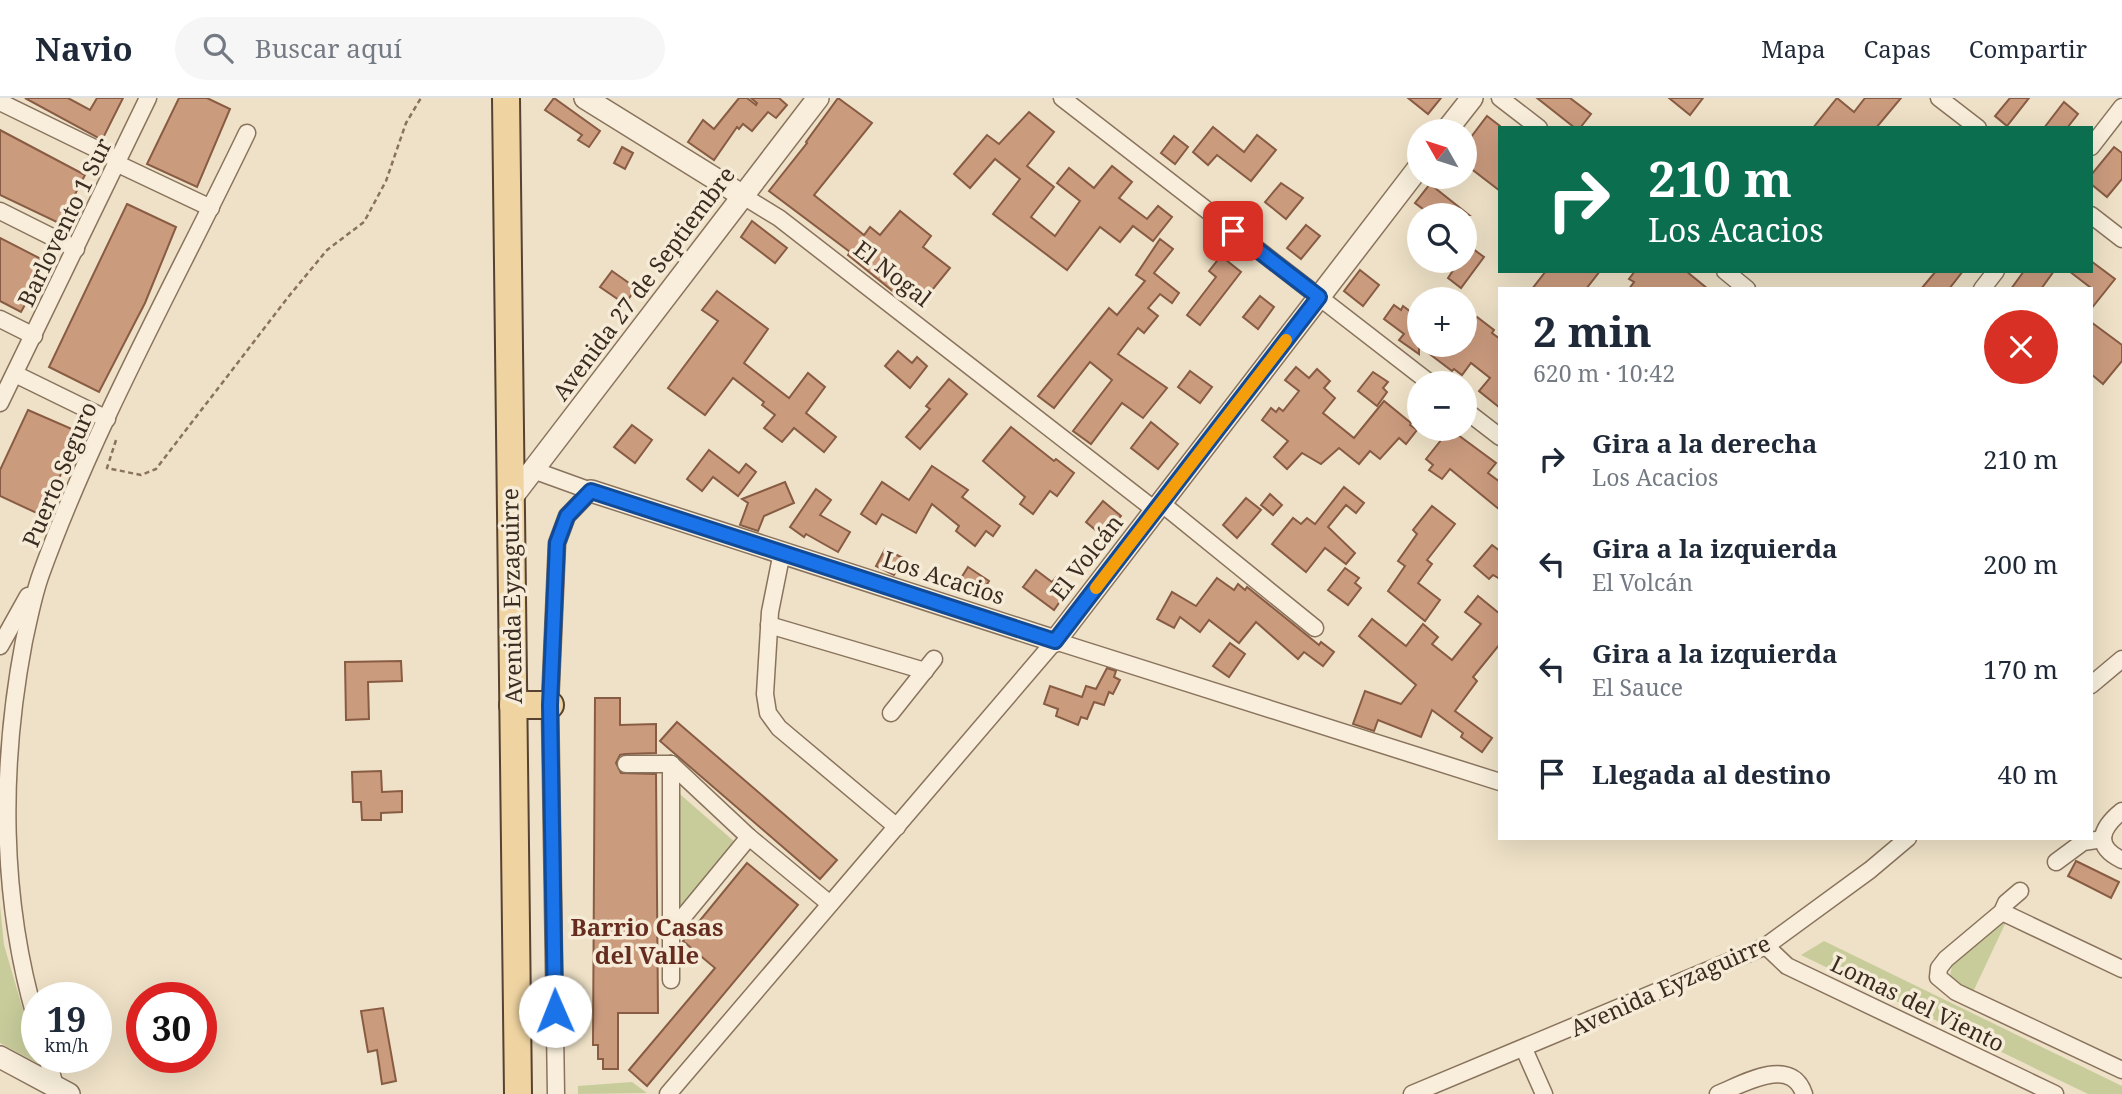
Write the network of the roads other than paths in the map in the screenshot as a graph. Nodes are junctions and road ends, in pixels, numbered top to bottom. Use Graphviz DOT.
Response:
graph roads {
  1 [pos="149,98"];
  2 [pos="506,98"];
  3 [pos="585,98"];
  4 [pos="818,98"];
  5 [pos="1062,98"];
  6 [pos="1472,98"];
  7 [pos="1500,98"];
  8 [pos="1939,98"];
  9 [pos="0,102"];
  10 [pos="2122,107"];
  11 [pos="1455,119"];
  12 [pos="1536,126"];
  13 [pos="1975,126"];
  14 [pos="247,133"];
  15 [pos="2093,144"];
  16 [pos="118,162"];
  17 [pos="1407,183"];
  18 [pos="743,196"];
  19 [pos="211,208"];
  20 [pos="0,212"];
  21 [pos="2093,217"];
  22 [pos="2122,239"];
  23 [pos="76,248"];
  24 [pos="1727,273"];
  25 [pos="1994,273"];
  26 [pos="1745,287"];
  27 [pos="1984,287"];
  28 [pos="1319,297"];
  29 [pos="0,319"];
  30 [pos="34,336"];
  31 [pos="1415,371"];
  32 [pos="15,374"];
  33 [pos="0,403"];
  34 [pos="1477,419"];
  35 [pos="103,426"];
  36 [pos="1498,435"];
  37 [pos="533,470"];
  38 [pos="591,491"];
  39 [pos="510,500"];
  40 [pos="1158,507"];
  41 [pos="782,552"];
  42 [pos="40,576"];
  43 [pos="769,625"];
  44 [pos="1315,628"];
  45 [pos="1055,641"];
  46 [pos="0,646"];
  47 [pos="2122,660"];
  48 [pos="2093,683"];
  49 [pos="513,705"];
  50 [pos="550,705"];
  51 [pos="891,713"];
  52 [pos="626,764"];
  53 [pos="671,764"];
  54 [pos="1498,781"];
  55 [pos="2122,811"];
  56 [pos="897,827"];
  57 [pos="749,837"];
  58 [pos="2103,839"];
  59 [pos="1906,840"];
  60 [pos="2122,860"];
  61 [pos="2056,862"];
  62 [pos="2020,891"];
  63 [pos="830,904"];
  64 [pos="2002,912"];
  65 [pos="669,934"];
  66 [pos="1766,946"];
  67 [pos="2122,969"];
  68 [pos="671,980"];
  69 [pos="27,982"];
  70 [pos="1524,1049"];
  71 [pos="0,1057"];
  72 [pos="2122,1070"];
  73 [pos="54,1073"];
  74 [pos="62,1090"];
  75 [pos="517,1094"];
  76 [pos="556,1094"];
  77 [pos="668,1094"];
  78 [pos="1412,1094"];
  79 [pos="1544,1094"];
  80 [pos="1718,1094"];
  81 [pos="1804,1094"];
  82 [pos="2054,1094"];
  1 -- 16 [label="street, Barlovento 1 Sur"];
  2 -- 39 [label="main road, Avenida Eyzaguirre"];
  3 -- 18 [label="street, El Nogal"];
  4 -- 18 [label="street, Avenida 27 de Septiembre"];
  5 -- 28 [label="street"];
  6 -- 11 [label="street"];
  7 -- 12 [label="street"];
  8 -- 13 [label="street"];
  9 -- 16 [label="street"];
  10 -- 15 [label="street"];
  14 -- 19 [label="street, Puerto Seguro"];
  16 -- 19 [label="street"];
  16 -- 23 [label="street, Barlovento 1 Sur"];
  17 -- 28 [label="street, El Volcán"];
  18 -- 37 [label="street, Avenida 27 de Septiembre"];
  18 -- 40 [label="street, El Nogal"];
  19 -- 35 [label="street, Puerto Seguro"];
  20 -- 23 [label="street"];
  21 -- 22 [label="street"];
  23 -- 30 [label="street, Barlovento 1 Sur"];
  24 -- 26 [label="street"];
  25 -- 27 [label="street"];
  28 -- 31 [label="street"];
  28 -- 40 [label="street, El Volcán"];
  29 -- 30 [label="street"];
  30 -- 32 [label="street, Barlovento 1 Sur"];
  32 -- 33 [label="street, Barlovento 1 Sur"];
  32 -- 35 [label="street"];
  34 -- 36 [label="street"];
  35 -- 42 [label="street, Puerto Seguro"];
  37 -- 38 [label="street, Los Acacios"];
  37 -- 39 [label="street, Avenida 27 de Septiembre"];
  38 -- 41 [label="street, Los Acacios"];
  38 -- 50 [label="street"];
  39 -- 49 [label="main road, Avenida Eyzaguirre"];
  40 -- 44 [label="street, El Nogal"];
  40 -- 45 [label="street, El Volcán"];
  41 -- 43 [label="street"];
  41 -- 45 [label="street, Los Acacios"];
  42 -- 46 [label="street"];
  42 -- 69 [label="street, Puerto Seguro"];
  43 -- 51 [label="street"];
  43 -- 56 [label="street"];
  45 -- 54 [label="street, Los Acacios"];
  45 -- 56 [label="street, El Volcán"];
  47 -- 48 [label="street"];
  49 -- 50 [label="main road"];
  49 -- 75 [label="main road, Avenida Eyzaguirre"];
  50 -- 76 [label="street"];
  52 -- 53 [label="street"];
  53 -- 57 [label="street"];
  53 -- 65 [label="street"];
  55 -- 58 [label="street"];
  56 -- 63 [label="street, El Volcán"];
  57 -- 63 [label="street"];
  57 -- 65 [label="street"];
  58 -- 60 [label="street"];
  58 -- 61 [label="street"];
  59 -- 66 [label="street, Avenida Eyzaguirre"];
  62 -- 64 [label="street"];
  63 -- 77 [label="street, El Volcán"];
  64 -- 67 [label="street"];
  64 -- 72 [label="street"];
  65 -- 68 [label="street"];
  66 -- 70 [label="street, Avenida Eyzaguirre"];
  66 -- 82 [label="street, Lomas del Viento"];
  70 -- 78 [label="street, Avenida Eyzaguirre"];
  70 -- 79 [label="street"];
  71 -- 74 [label="street"];
  73 -- 74 [label="street"];
  80 -- 81 [label="street"];
}
